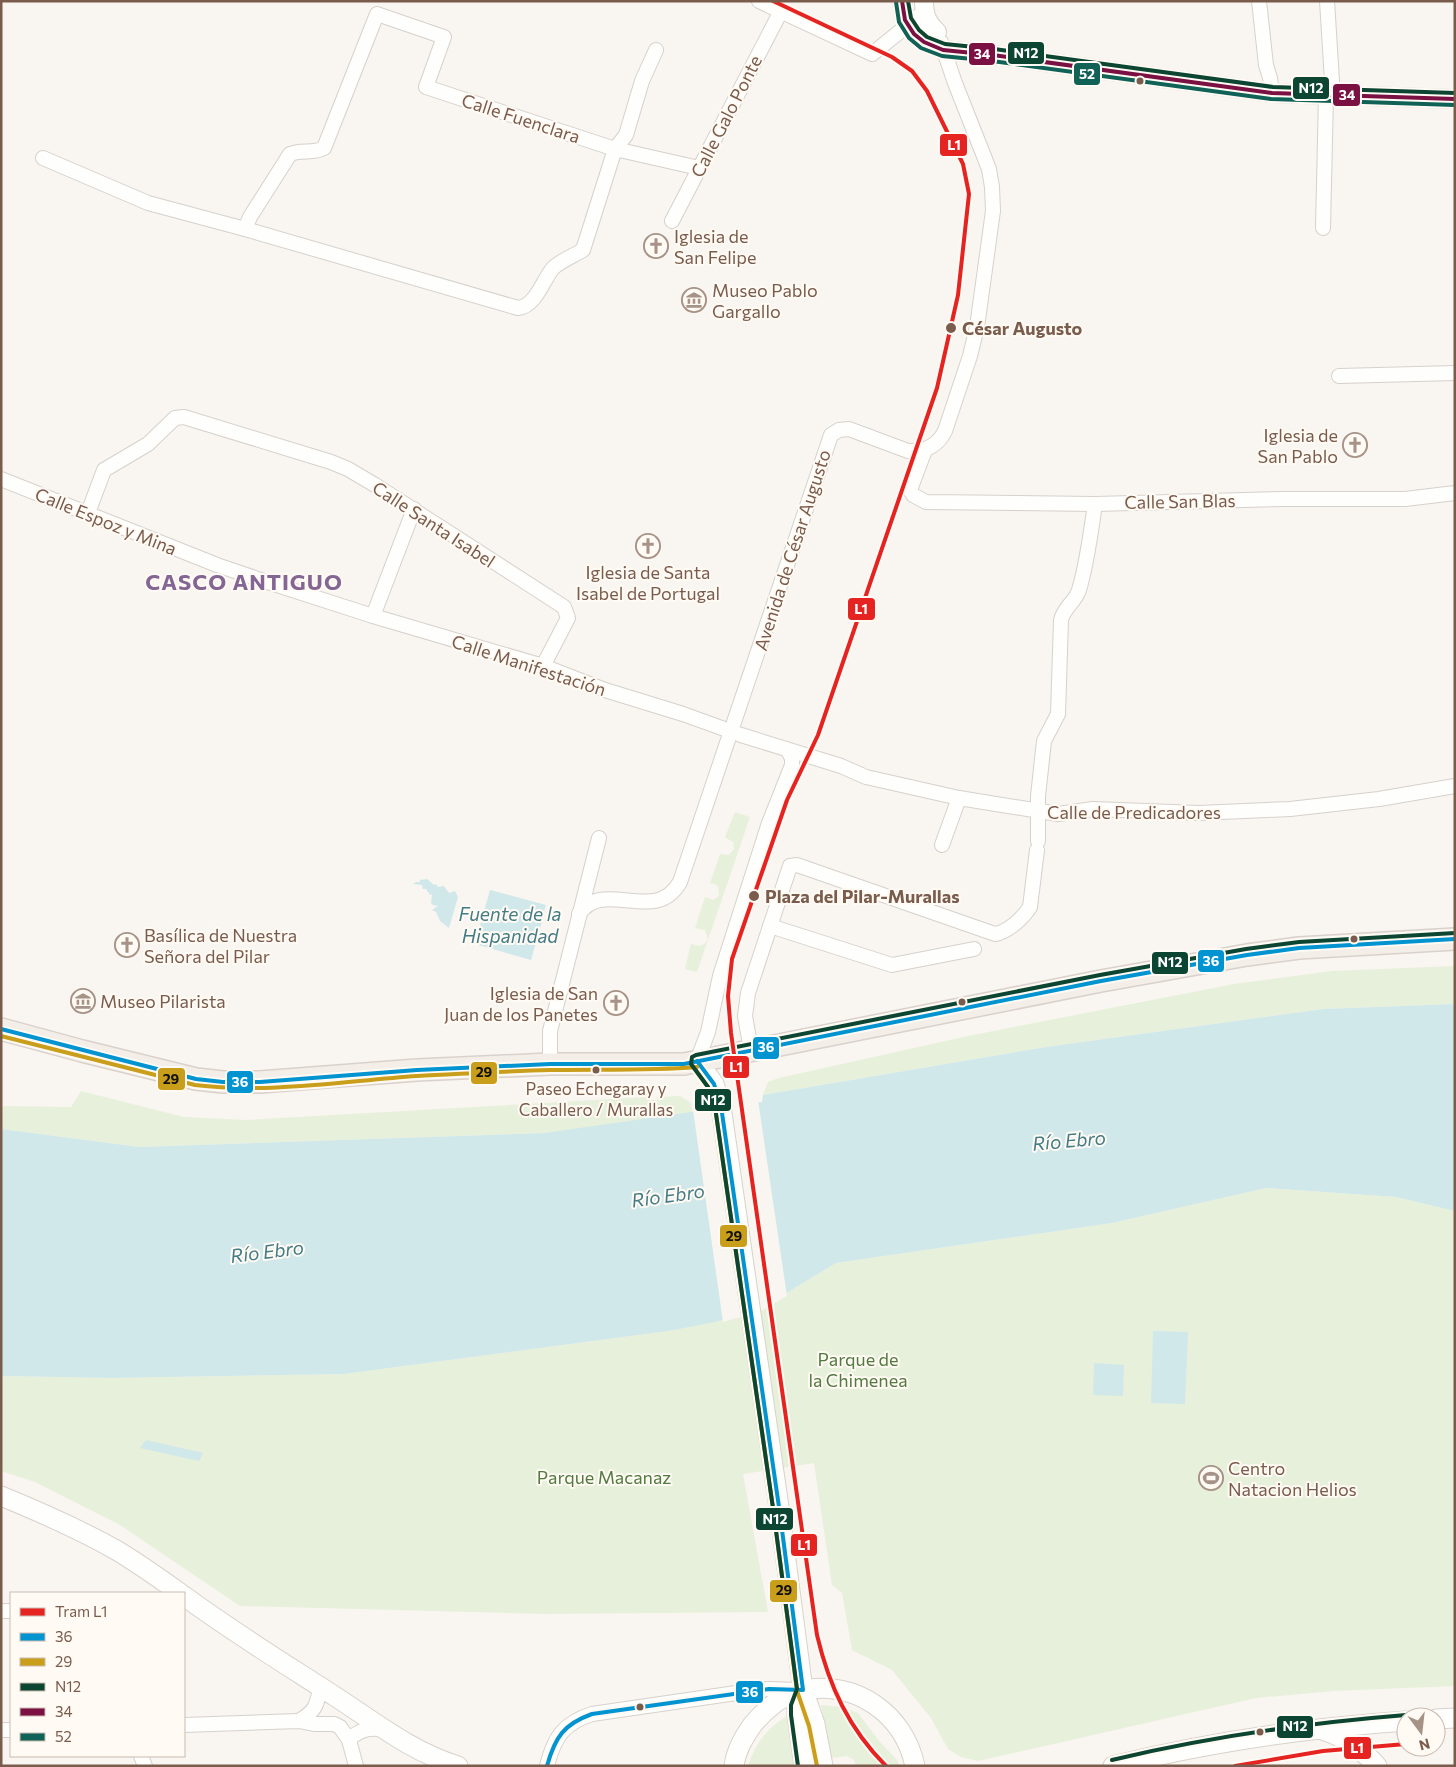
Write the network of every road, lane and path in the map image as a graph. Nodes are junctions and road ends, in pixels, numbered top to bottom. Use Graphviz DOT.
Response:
graph roads {
  1 [pos="759,1"];
  2 [pos="902,1"];
  3 [pos="1260,1"];
  4 [pos="1327,1"];
  5 [pos="924,6"];
  6 [pos="781,11"];
  7 [pos="907,25"];
  8 [pos="937,32"];
  9 [pos="656,50"];
  10 [pos="943,50"];
  11 [pos="1329,88"];
  12 [pos="1272,93"];
  13 [pos="1455,99"];
  14 [pos="615,149"];
  15 [pos="43,158"];
  16 [pos="699,168"];
  17 [pos="672,221"];
  18 [pos="1323,228"];
  19 [pos="245,229"];
  20 [pos="1455,373"];
  21 [pos="1339,376"];
  22 [pos="925,450"];
  23 [pos="1,479"];
  24 [pos="1455,493"];
  25 [pos="1095,504"];
  26 [pos="414,509"];
  27 [pos="88,514"];
  28 [pos="239,573"];
  29 [pos="373,616"];
  30 [pos="543,666"];
  31 [pos="731,732"];
  32 [pos="788,751"];
  33 [pos="817,760"];
  34 [pos="1455,786"];
  35 [pos="959,798"];
  36 [pos="1038,812"];
  37 [pos="598,838"];
  38 [pos="942,845"];
  39 [pos="580,914"];
  40 [pos="770,926"];
  41 [pos="1455,939"];
  42 [pos="974,949"];
  43 [pos="1,1028"];
  44 [pos="752,1050"];
  45 [pos="697,1061"];
  46 [pos="550,1064"];
  47 [pos="1,1496"];
  48 [pos="179,1592"];
  49 [pos="185,1597"];
  50 [pos="320,1688"];
  51 [pos="803,1690"];
  52 [pos="299,1721"];
  53 [pos="1396,1722"];
  54 [pos="185,1725"];
  55 [pos="1319,1728"];
  56 [pos="385,1730"];
  57 [pos="349,1740"];
  58 [pos="432,1760"];
  59 [pos="914,1760"];
  60 [pos="356,1766"];
  61 [pos="458,1766"];
  62 [pos="547,1766"];
  63 [pos="734,1766"];
  64 [pos="804,1766"];
  65 [pos="823,1766"];
  66 [pos="927,1766"];
  67 [pos="1113,1766"];
  68 [pos="1377,1766"];
  1 -- 6 [label="street"];
  2 -- 7 [label="street"];
  3 -- 12 [label="street"];
  4 -- 11 [label="street"];
  5 -- 7 [label="street"];
  5 -- 8 [label="street"];
  6 -- 7 [label="street"];
  6 -- 16 [label="street, Calle Galo Ponte"];
  7 -- 10 [label="street"];
  8 -- 10 [label="street"];
  9 -- 14 [label="street"];
  10 -- 12 [label="street"];
  10 -- 22 [label="street"];
  11 -- 12 [label="street"];
  11 -- 13 [label="street"];
  11 -- 18 [label="street"];
  14 -- 16 [label="street, Calle Fuenclara"];
  14 -- 19 [label="street"];
  14 -- 19 [label="street, Calle Fuenclara"];
  15 -- 19 [label="street"];
  16 -- 17 [label="street, Calle Galo Ponte"];
  20 -- 21 [label="street"];
  22 -- 25 [label="street, Calle San Blas"];
  22 -- 31 [label="street, Avenida de César Augusto"];
  23 -- 27 [label="street, Calle Espoz y Mina"];
  24 -- 25 [label="street, Calle San Blas"];
  25 -- 36 [label="street"];
  26 -- 27 [label="street, Calle Santa Isabel"];
  26 -- 29 [label="street"];
  26 -- 30 [label="street, Calle Santa Isabel"];
  27 -- 28 [label="street, Calle Espoz y Mina"];
  28 -- 29 [label="street, Calle Manifestación"];
  29 -- 30 [label="street, Calle Manifestación"];
  30 -- 31 [label="street, Calle Manifestación"];
  31 -- 32 [label="street, Calle Manifestación"];
  31 -- 39 [label="street"];
  32 -- 33 [label="street, Calle Manifestación"];
  32 -- 45 [label="street"];
  33 -- 35 [label="street, Calle de Predicadores"];
  34 -- 36 [label="street, Calle de Predicadores"];
  35 -- 36 [label="street, Calle de Predicadores"];
  35 -- 38 [label="street"];
  36 -- 40 [label="street"];
  37 -- 39 [label="street"];
  39 -- 46 [label="street"];
  40 -- 42 [label="street"];
  40 -- 44 [label="street"];
  41 -- 44 [label="main road"];
  43 -- 46 [label="main road"];
  44 -- 45 [label="main road"];
  45 -- 46 [label="main road"];
  45 -- 51 [label="main road"];
  47 -- 48 [label="main road"];
  49 -- 50 [label="main road"];
  50 -- 52 [label="street"];
  50 -- 56 [label="main road"];
  51 -- 59 [label="main road"];
  51 -- 62 [label="street"];
  51 -- 63 [label="main road"];
  51 -- 64 [label="main road"];
  51 -- 65 [label="main road"];
  52 -- 54 [label="street"];
  52 -- 57 [label="street"];
  53 -- 55 [label="main road"];
  55 -- 67 [label="main road"];
  55 -- 68 [label="main road"];
  56 -- 57 [label="street"];
  56 -- 58 [label="main road"];
  57 -- 60 [label="street"];
  58 -- 61 [label="main road"];
  59 -- 66 [label="main road"];
}
